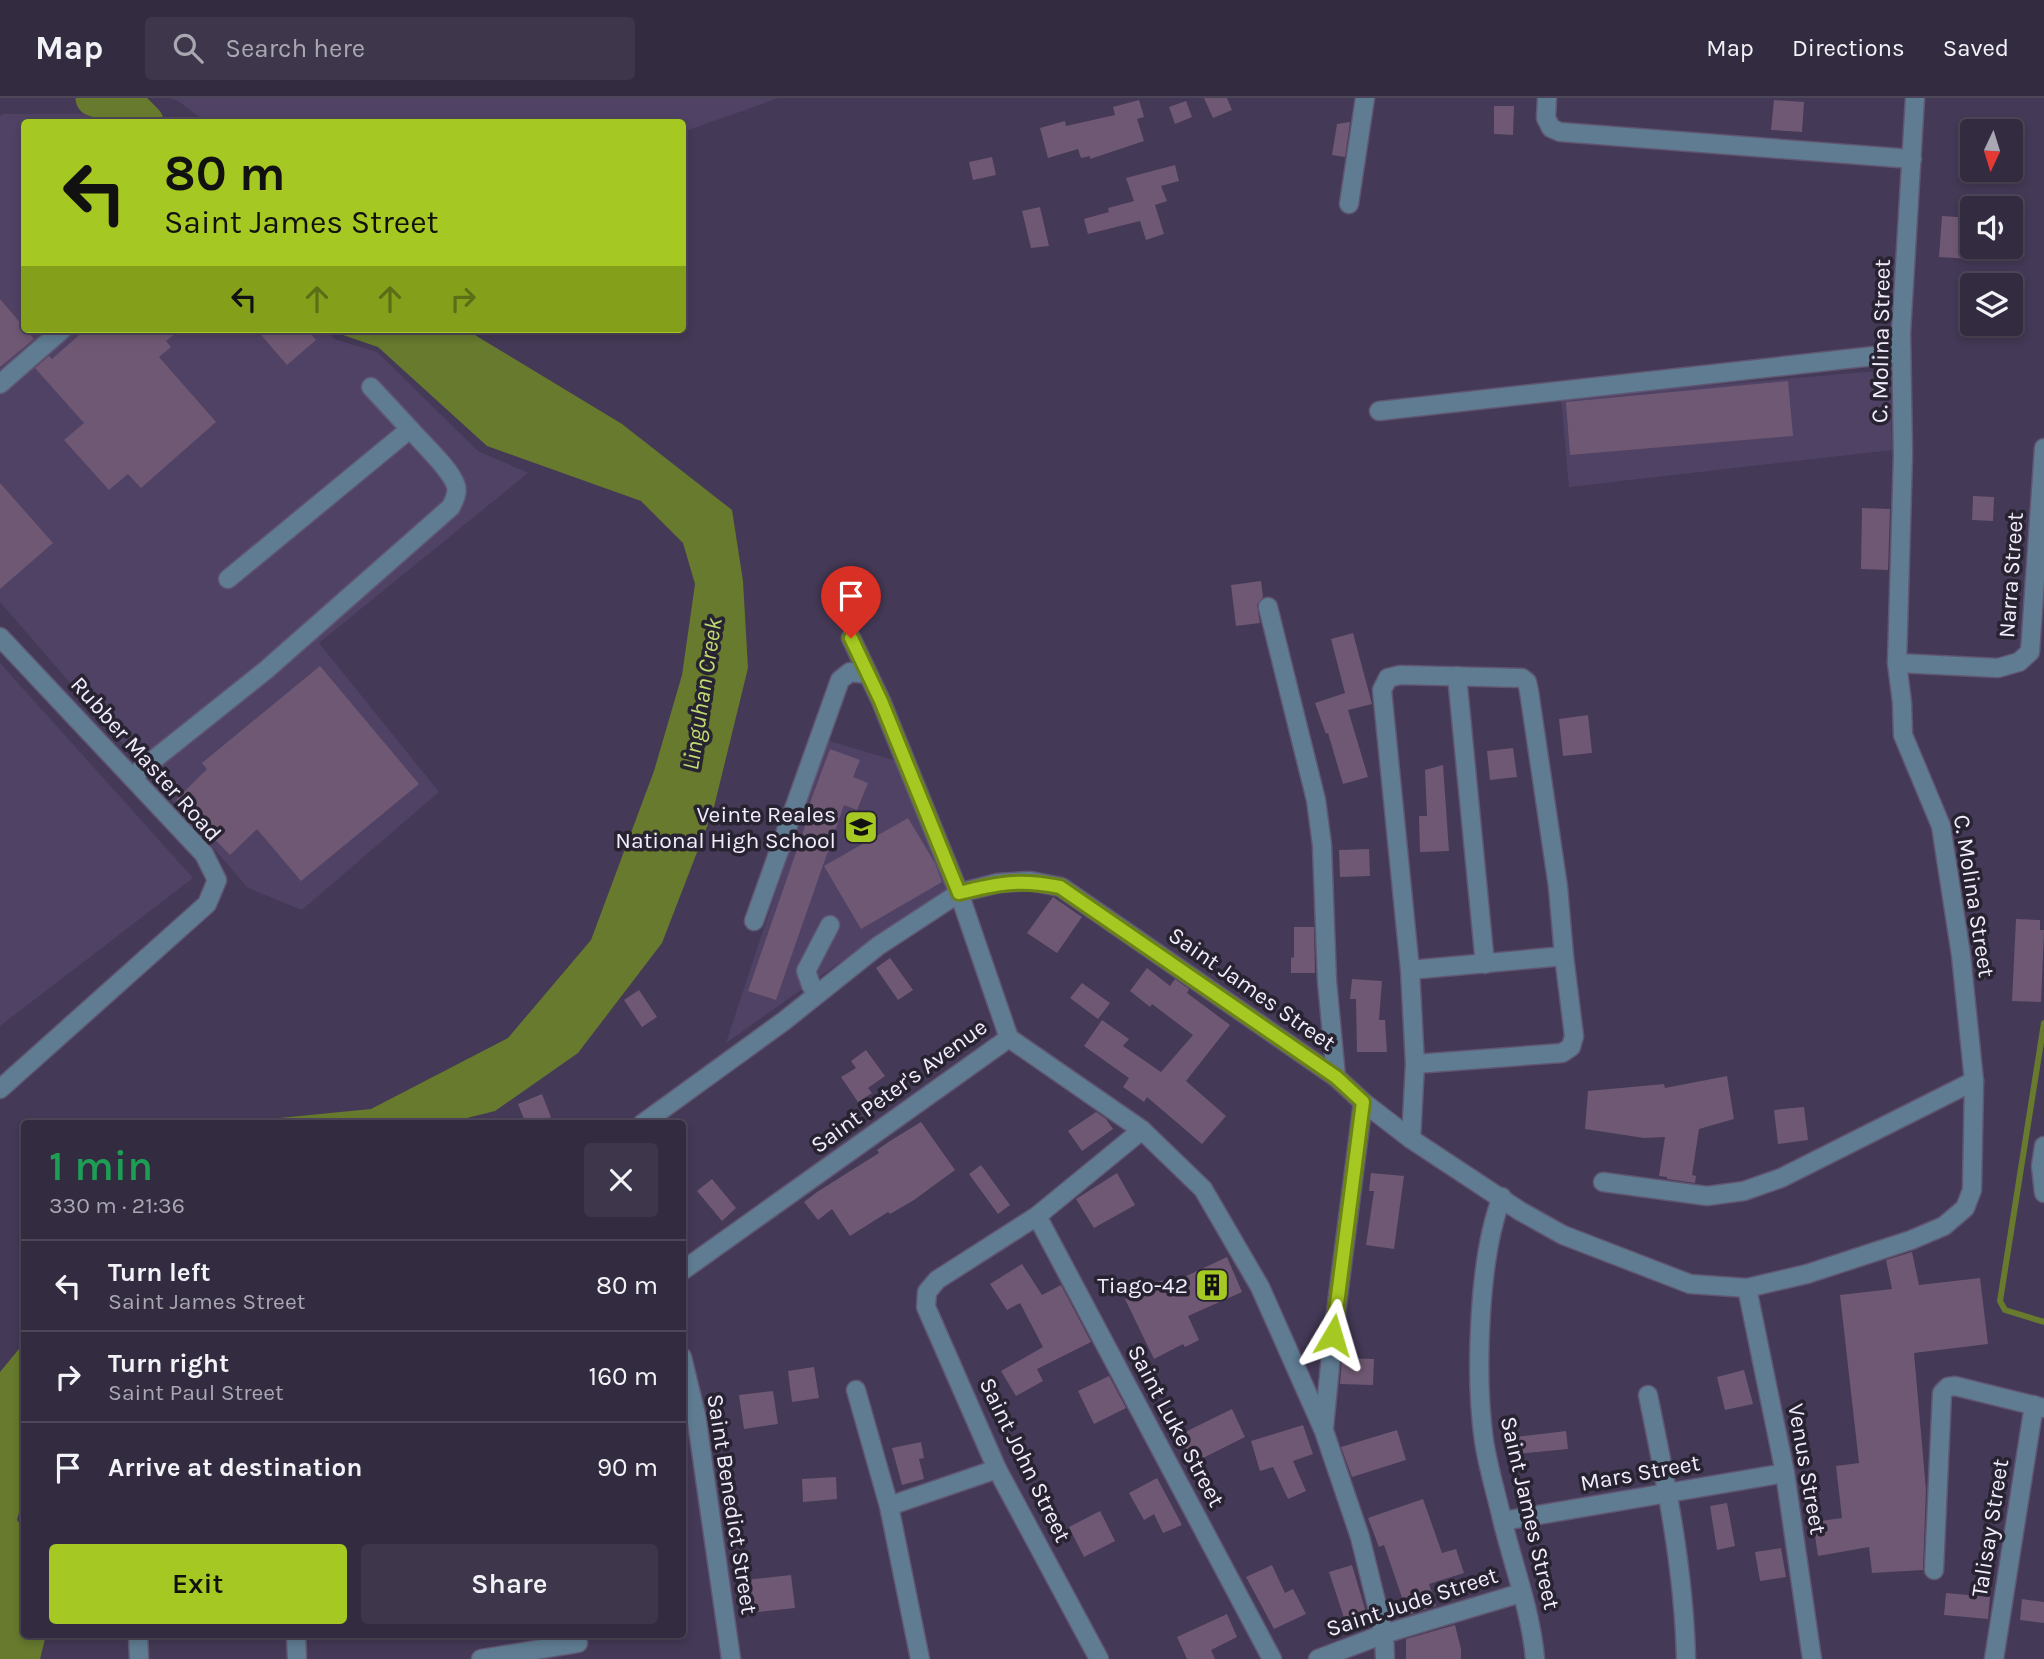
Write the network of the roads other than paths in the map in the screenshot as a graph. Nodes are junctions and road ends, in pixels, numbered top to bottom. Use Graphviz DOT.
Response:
graph roads {
  1 [pos="1365,98"];
  2 [pos="1547,98"];
  3 [pos="1915,98"];
  4 [pos="1912,159"];
  5 [pos="1349,204"];
  6 [pos="58,333"];
  7 [pos="1901,353"];
  8 [pos="0,384"];
  9 [pos="371,387"];
  10 [pos="1379,411"];
  11 [pos="410,429"];
  12 [pos="2044,448"];
  13 [pos="228,579"];
  14 [pos="1268,607"];
  15 [pos="0,637"];
  16 [pos="851,638"];
  17 [pos="1897,663"];
  18 [pos="867,674"];
  19 [pos="1457,676"];
  20 [pos="132,777"];
  21 [pos="959,893"];
  22 [pos="754,921"];
  23 [pos="830,925"];
  24 [pos="1564,956"];
  25 [pos="1485,964"];
  26 [pos="1410,970"];
  27 [pos="817,993"];
  28 [pos="1009,1038"];
  29 [pos="1415,1064"];
  30 [pos="1336,1077"];
  31 [pos="1974,1081"];
  32 [pos="0,1089"];
  33 [pos="1363,1102"];
  34 [pos="647,1120"];
  35 [pos="1142,1130"];
  36 [pos="1411,1139"];
  37 [pos="2044,1146"];
  38 [pos="1604,1182"];
  39 [pos="2044,1194"];
  40 [pos="1502,1198"];
  41 [pos="1037,1216"];
  42 [pos="686,1268"];
  43 [pos="1747,1288"];
  44 [pos="686,1374"];
  45 [pos="856,1390"];
  46 [pos="1648,1395"];
  47 [pos="2039,1406"];
  48 [pos="1324,1431"];
  49 [pos="998,1469"];
  50 [pos="1784,1473"];
  51 [pos="1669,1494"];
  52 [pos="889,1506"];
  53 [pos="1503,1521"];
  54 [pos="1934,1570"];
  55 [pos="1521,1593"];
  56 [pos="1384,1634"];
  57 [pos="138,1638"];
  58 [pos="296,1638"];
  59 [pos="578,1645"];
  60 [pos="139,1659"];
  61 [pos="297,1659"];
  62 [pos="481,1659"];
  63 [pos="731,1659"];
  64 [pos="920,1659"];
  65 [pos="1099,1659"];
  66 [pos="1272,1659"];
  67 [pos="1318,1659"];
  68 [pos="1385,1659"];
  69 [pos="1535,1659"];
  70 [pos="1686,1659"];
  71 [pos="1812,1659"];
  72 [pos="1994,1659"];
  1 -- 5 [label="street"];
  2 -- 4 [label="street"];
  3 -- 4 [label="street, C. Molina Street"];
  4 -- 7 [label="street, C. Molina Street"];
  6 -- 8 [label="street"];
  7 -- 10 [label="street"];
  7 -- 17 [label="street, C. Molina Street"];
  9 -- 11 [label="street"];
  11 -- 13 [label="street"];
  11 -- 20 [label="street"];
  12 -- 17 [label="street, Narra Street"];
  14 -- 30 [label="street"];
  15 -- 20 [label="street, Rubber Master Road"];
  16 -- 18 [label="street"];
  17 -- 31 [label="street, C. Molina Street"];
  18 -- 21 [label="street"];
  18 -- 22 [label="street"];
  19 -- 24 [label="street"];
  19 -- 25 [label="street"];
  19 -- 26 [label="street"];
  20 -- 32 [label="street, Rubber Master Road"];
  21 -- 27 [label="street, Saint James Street"];
  21 -- 28 [label="street"];
  21 -- 30 [label="street, Saint James Street"];
  23 -- 27 [label="street"];
  24 -- 25 [label="street"];
  24 -- 29 [label="street"];
  25 -- 26 [label="street"];
  26 -- 29 [label="street"];
  27 -- 34 [label="street, Saint James Street"];
  28 -- 35 [label="street, Saint Peter's Avenue"];
  28 -- 42 [label="street, Saint Peter's Avenue"];
  29 -- 36 [label="street"];
  30 -- 33 [label="street, Saint James Street"];
  31 -- 38 [label="street"];
  31 -- 43 [label="street, C. Molina Street"];
  33 -- 36 [label="street, Saint James Street"];
  33 -- 48 [label="street"];
  35 -- 41 [label="street"];
  35 -- 48 [label="street, Saint Peter's Avenue"];
  36 -- 40 [label="street, Saint James Street"];
  37 -- 39 [label="street"];
  40 -- 43 [label="street, C. Molina Street"];
  40 -- 53 [label="street, Saint James Street"];
  41 -- 49 [label="street, Saint John Street"];
  41 -- 66 [label="street, Saint Luke Street"];
  43 -- 50 [label="street, Venus Street"];
  44 -- 63 [label="street, Saint Benedict Street"];
  45 -- 52 [label="street"];
  46 -- 51 [label="street"];
  47 -- 54 [label="street"];
  47 -- 72 [label="street, Talisay Street"];
  48 -- 56 [label="street, Saint Peter's Avenue"];
  49 -- 52 [label="street"];
  49 -- 65 [label="street, Saint John Street"];
  50 -- 51 [label="street, Mars Street"];
  50 -- 71 [label="street, Venus Street"];
  51 -- 53 [label="street, Mars Street"];
  51 -- 70 [label="street"];
  52 -- 64 [label="street"];
  53 -- 55 [label="street, Saint James Street"];
  55 -- 56 [label="street, Saint Jude Street"];
  55 -- 69 [label="street, Saint James Street"];
  56 -- 67 [label="street, Saint Jude Street"];
  56 -- 68 [label="street, Saint Peter's Avenue"];
  57 -- 60 [label="street"];
  58 -- 61 [label="street"];
  59 -- 62 [label="street"];
}
